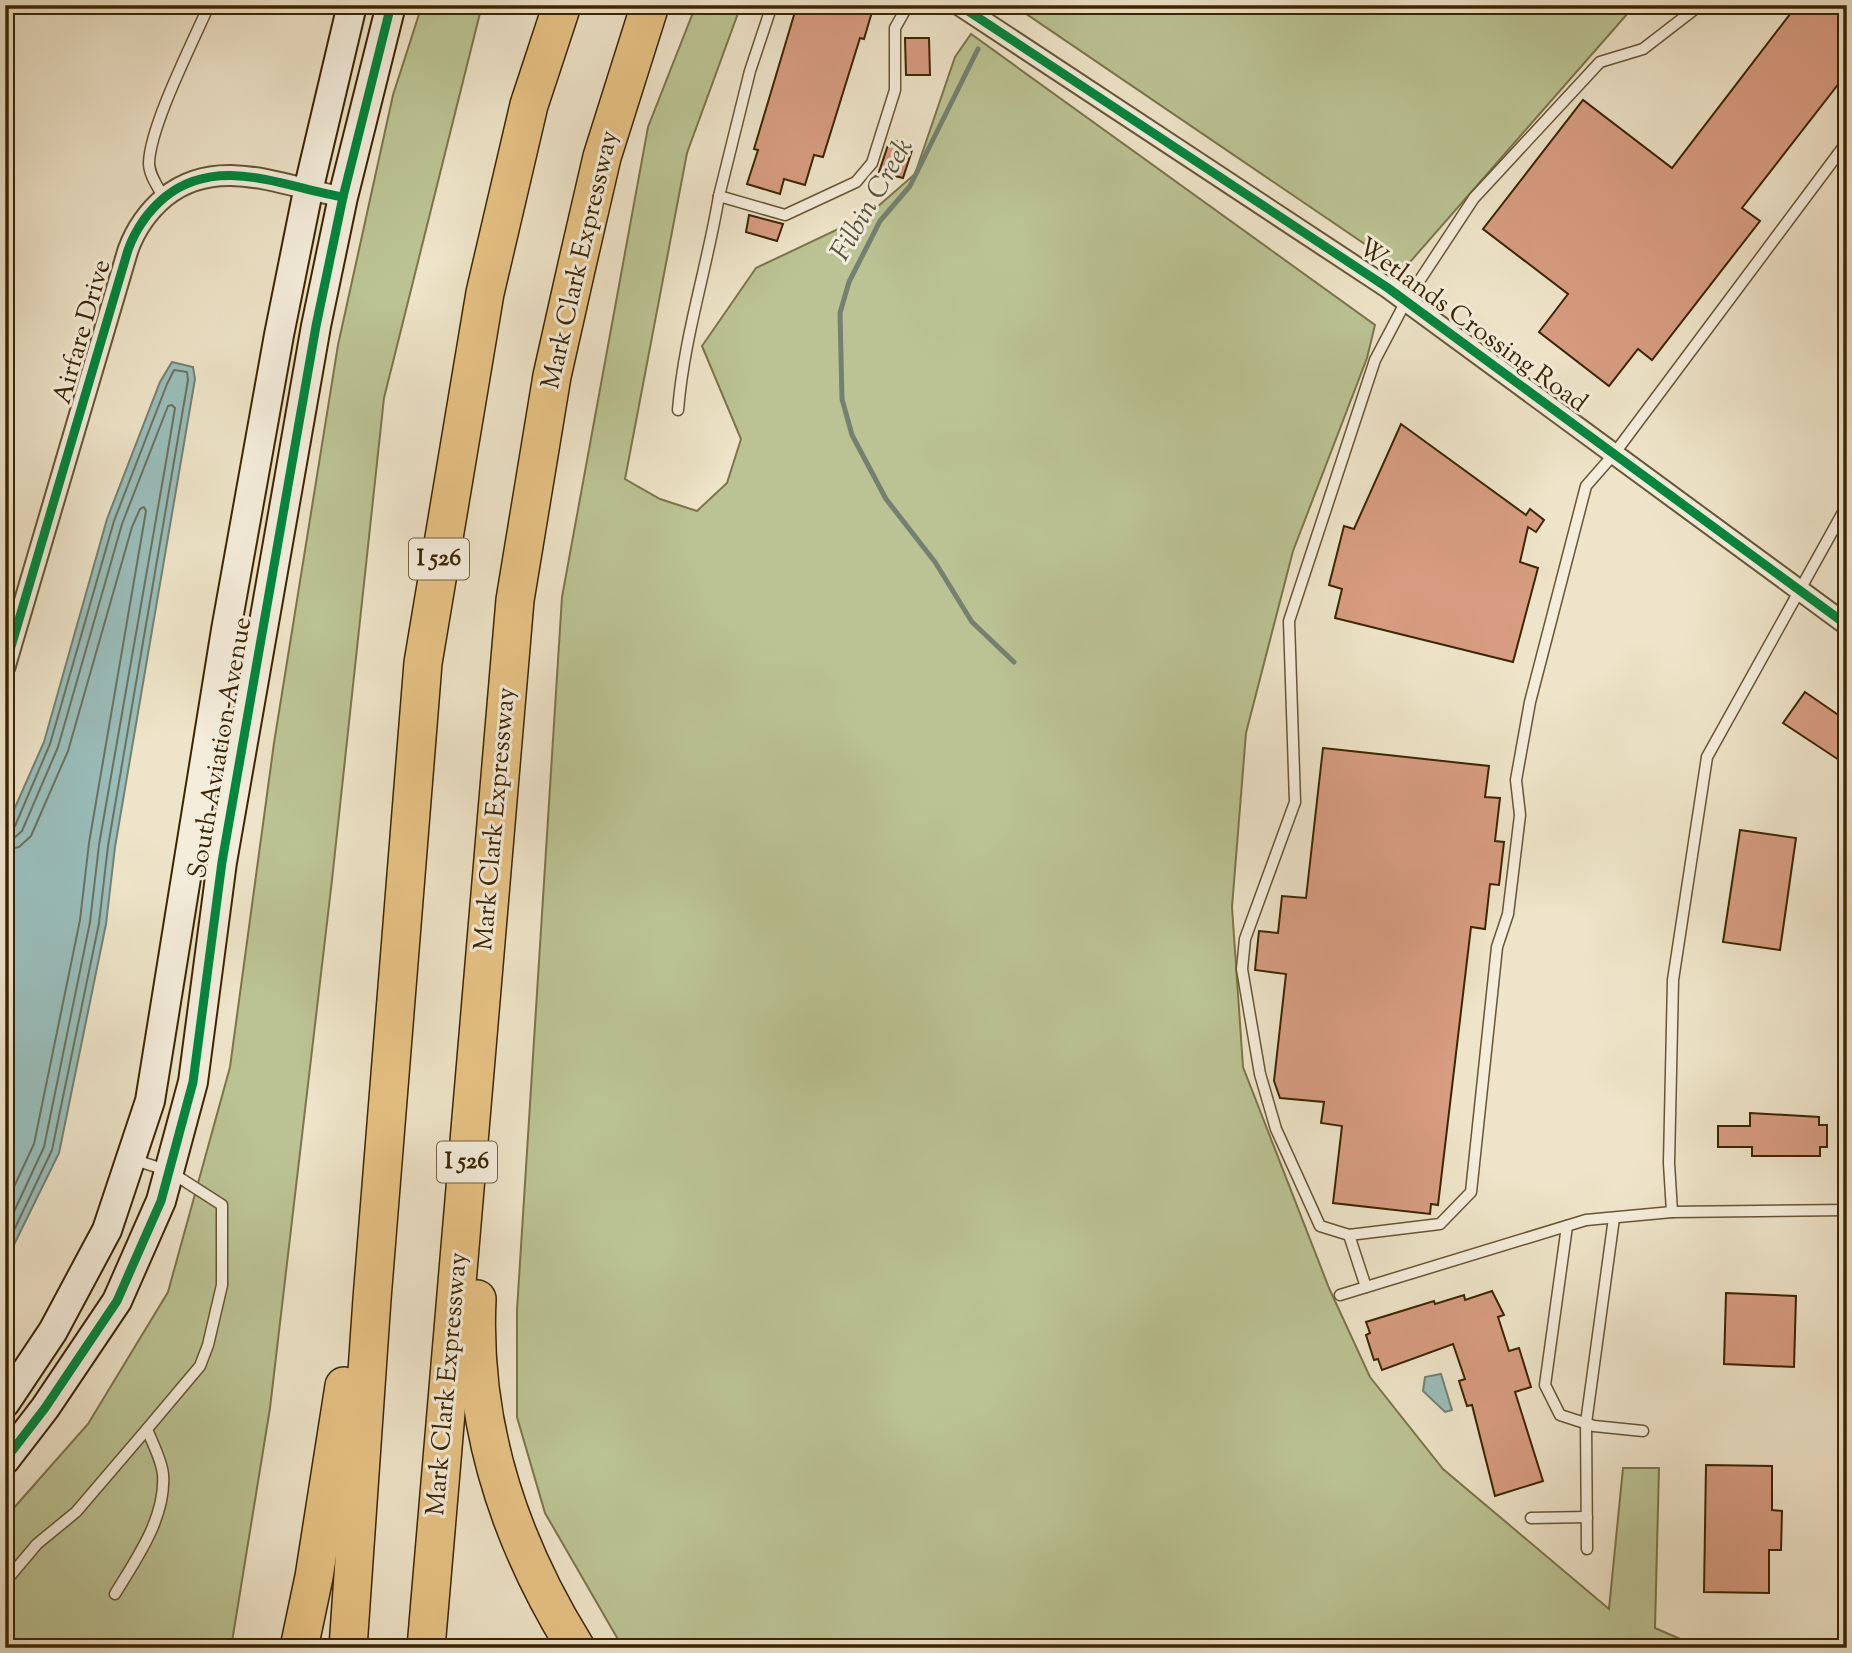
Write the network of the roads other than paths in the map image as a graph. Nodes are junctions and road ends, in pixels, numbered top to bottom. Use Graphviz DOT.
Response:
graph roads {
  1 [pos="209,5"];
  2 [pos="352,5"];
  3 [pos="391,5"];
  4 [pos="562,5"];
  5 [pos="650,5"];
  6 [pos="772,5"];
  7 [pos="908,5"];
  8 [pos="959,5"];
  9 [pos="1700,5"];
  10 [pos="1847,142"];
  11 [pos="308,191"];
  12 [pos="719,196"];
  13 [pos="343,197"];
  14 [pos="164,198"];
  15 [pos="1406,301"];
  16 [pos="678,410"];
  17 [pos="1614,454"];
  18 [pos="1847,505"];
  19 [pos="1798,590"];
  20 [pos="1847,625"];
  21 [pos="5,667"];
  22 [pos="508,676"];
  23 [pos="398,979"];
  24 [pos="131,1159"];
  25 [pos="169,1171"];
  26 [pos="1847,1210"];
  27 [pos="1672,1212"];
  28 [pos="1614,1218"];
  29 [pos="1567,1226"];
  30 [pos="1349,1235"];
  31 [pos="1366,1287"];
  32 [pos="1340,1295"];
  33 [pos="5,1403"];
  34 [pos="1586,1423"];
  35 [pos="147,1429"];
  36 [pos="1643,1431"];
  37 [pos="5,1460"];
  38 [pos="1587,1517"];
  39 [pos="1531,1518"];
  40 [pos="1587,1549"];
  41 [pos="5,1582"];
  42 [pos="116,1594"];
  43 [pos="5,1644"];
  44 [pos="18,1648"];
  45 [pos="299,1648"];
  46 [pos="348,1648"];
  47 [pos="426,1648"];
  48 [pos="576,1648"];
  1 -- 14 [label="lane"];
  2 -- 11 [label="street, South Aviation Avenue"];
  3 -- 13 [label="street, South Aviation Avenue"];
  4 -- 23 [label="highway, I 526"];
  5 -- 22 [label="highway, Mark Clark Expressway / I 526"];
  6 -- 12 [label="lane"];
  7 -- 12 [label="lane"];
  8 -- 15 [label="street, Wetlands Crossing Road"];
  9 -- 15 [label="lane"];
  10 -- 17 [label="lane"];
  11 -- 13 [label="street, Airfare Drive"];
  11 -- 14 [label="street, Airfare Drive"];
  11 -- 24 [label="street, South Aviation Avenue"];
  12 -- 16 [label="lane"];
  13 -- 25 [label="street, South Aviation Avenue"];
  14 -- 21 [label="street, Airfare Drive"];
  15 -- 17 [label="street, Wetlands Crossing Road"];
  15 -- 30 [label="lane"];
  17 -- 19 [label="street, Wetlands Crossing Road"];
  17 -- 30 [label="lane"];
  18 -- 19 [label="lane"];
  19 -- 20 [label="street, Wetlands Crossing Road"];
  19 -- 27 [label="lane"];
  22 -- 47 [label="highway, Mark Clark Expressway / I 526"];
  22 -- 48 [label="highway"];
  23 -- 45 [label="highway"];
  23 -- 46 [label="highway, I 526"];
  24 -- 25 [label="lane"];
  24 -- 33 [label="street, South Aviation Avenue"];
  25 -- 35 [label="lane"];
  25 -- 37 [label="street, South Aviation Avenue"];
  26 -- 27 [label="lane"];
  27 -- 28 [label="lane"];
  28 -- 29 [label="lane"];
  28 -- 34 [label="lane"];
  29 -- 31 [label="lane"];
  29 -- 34 [label="lane"];
  30 -- 31 [label="lane"];
  31 -- 32 [label="lane"];
  34 -- 36 [label="lane"];
  34 -- 38 [label="lane"];
  35 -- 41 [label="lane"];
  35 -- 42 [label="lane"];
  38 -- 39 [label="lane"];
  38 -- 40 [label="lane"];
  43 -- 44 [label="lane"];
}
